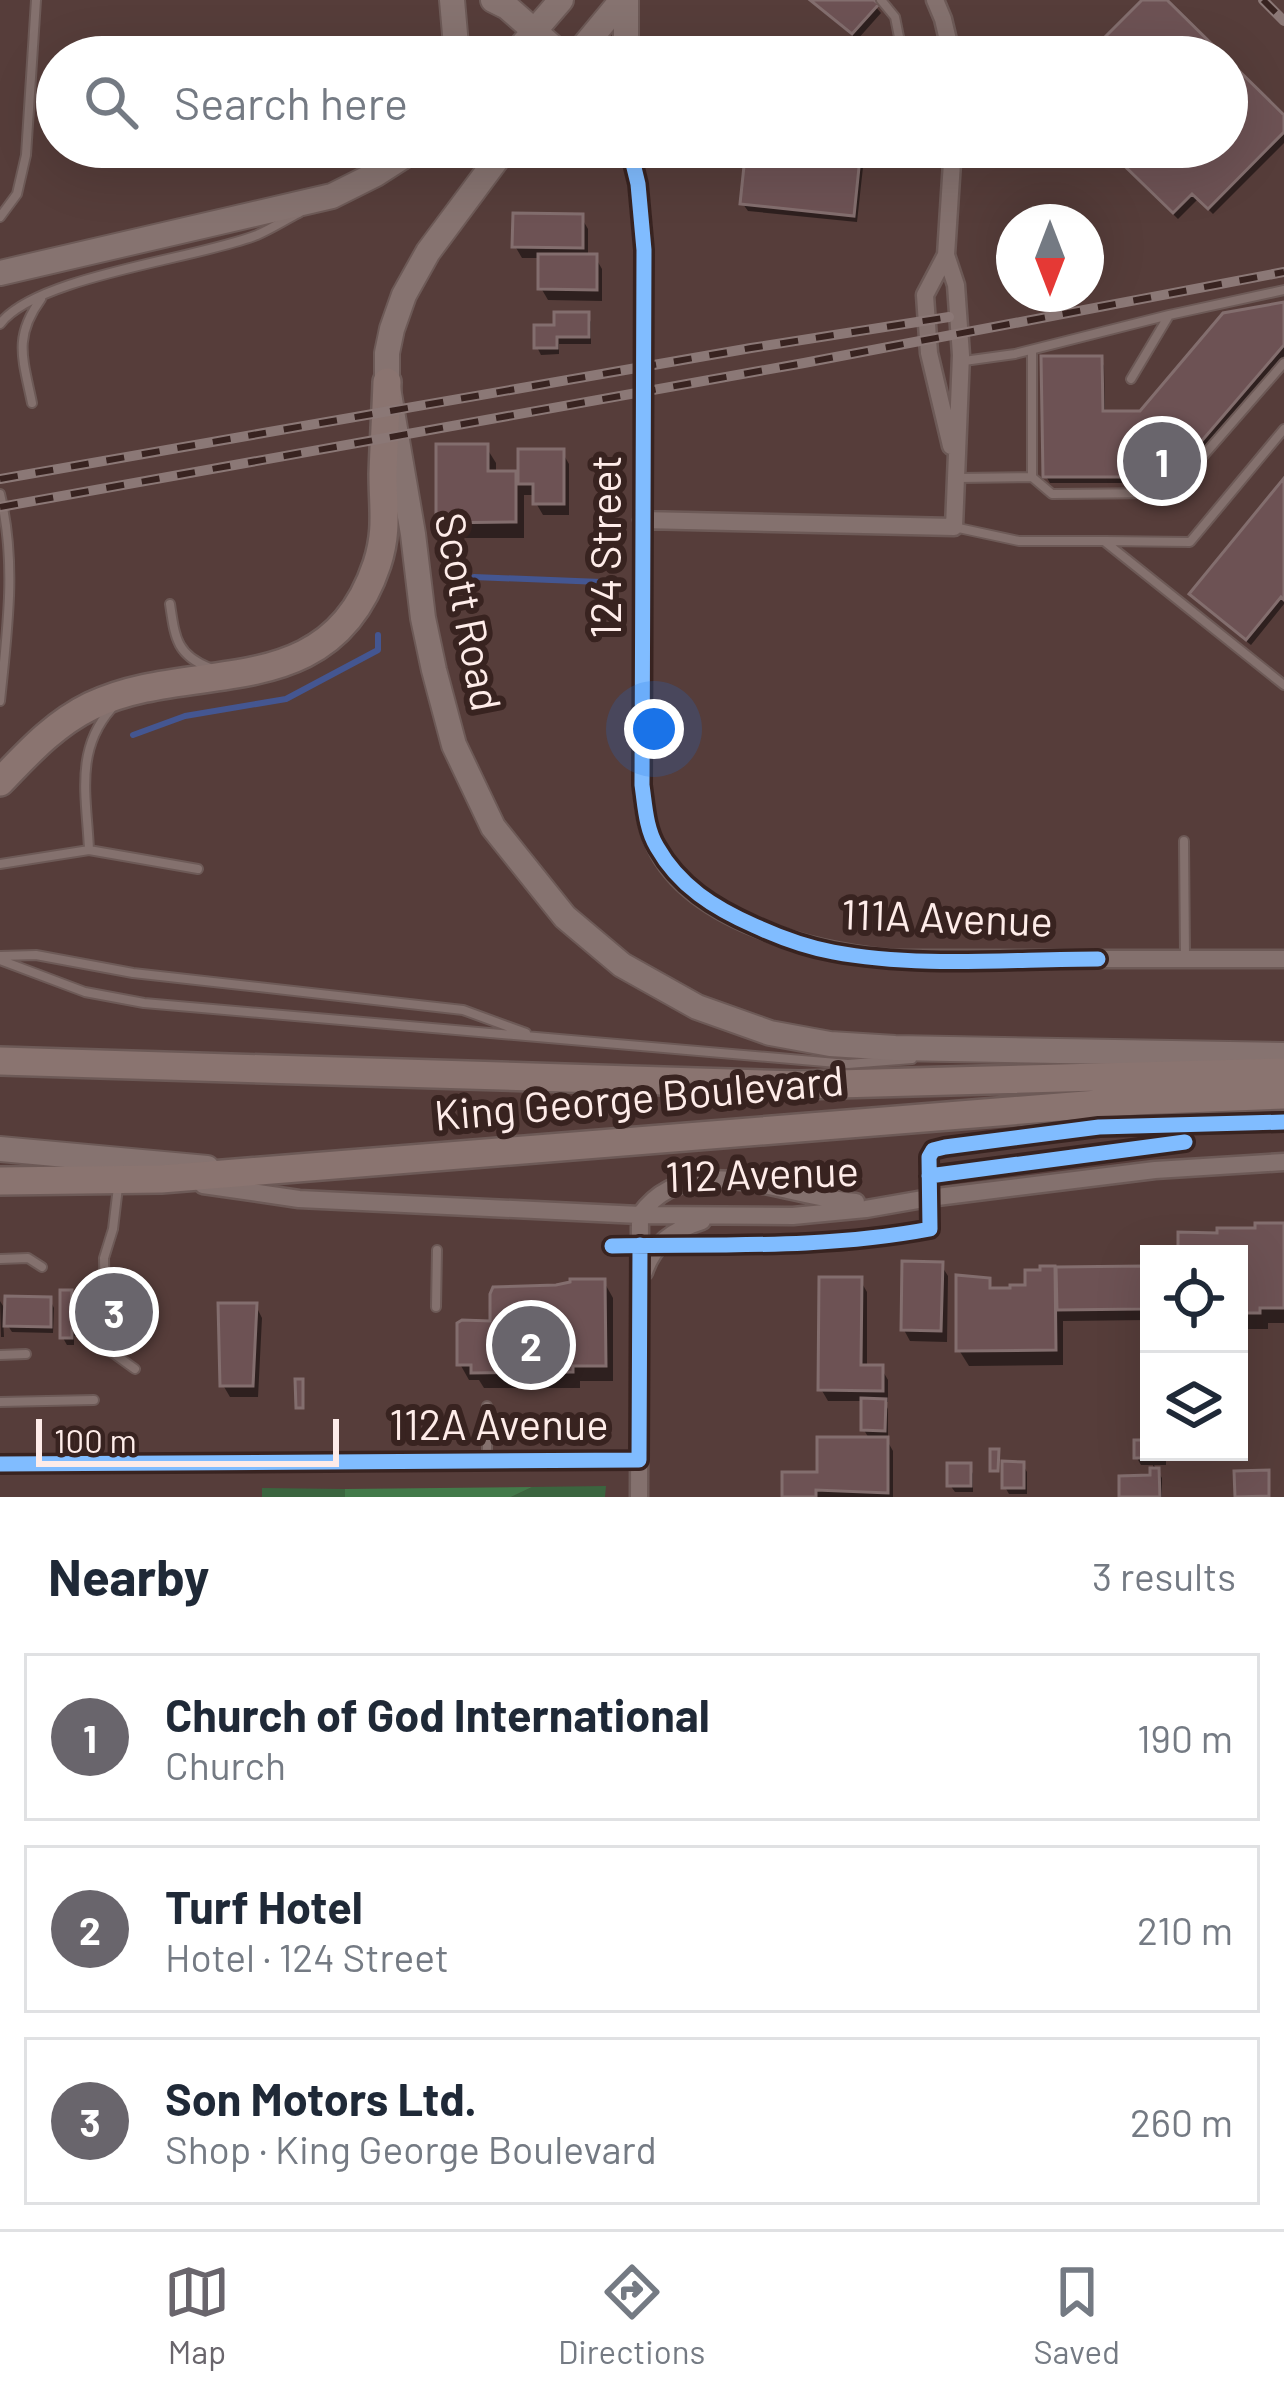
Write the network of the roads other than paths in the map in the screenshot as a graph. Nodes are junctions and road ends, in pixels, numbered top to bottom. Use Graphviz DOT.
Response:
graph roads {
  1 [pos="36,0"];
  2 [pos="452,0"];
  3 [pos="493,0"];
  4 [pos="561,0"];
  5 [pos="624,0"];
  6 [pos="881,0"];
  7 [pos="935,0"];
  8 [pos="535,32"];
  9 [pos="455,36"];
  10 [pos="531,36"];
  11 [pos="540,36"];
  12 [pos="593,36"];
  13 [pos="625,36"];
  14 [pos="899,36"];
  15 [pos="947,36"];
  16 [pos="385,168"];
  17 [pos="634,168"];
  18 [pos="951,168"];
  19 [pos="490,169"];
  20 [pos="332,196"];
  21 [pos="0,217"];
  22 [pos="946,255"];
  23 [pos="0,273"];
  24 [pos="1284,290"];
  25 [pos="46,293"];
  26 [pos="1168,315"];
  27 [pos="0,324"];
  28 [pos="1032,350"];
  29 [pos="960,362"];
  30 [pos="1284,363"];
  31 [pos="1131,379"];
  32 [pos="387,382"];
  33 [pos="32,403"];
  34 [pos="1284,429"];
  35 [pos="956,474"];
  36 [pos="1032,477"];
  37 [pos="0,494"];
  38 [pos="642,520"];
  39 [pos="954,526"];
  40 [pos="1104,542"];
  41 [pos="4,556"];
  42 [pos="170,604"];
  43 [pos="232,677"];
  44 [pos="1284,685"];
  45 [pos="124,694"];
  46 [pos="0,701"];
  47 [pos="0,782"];
  48 [pos="1184,841"];
  49 [pos="89,850"];
  50 [pos="0,864"];
  51 [pos="198,868"];
  52 [pos="728,914"];
  53 [pos="0,958"];
  54 [pos="1185,958"];
  55 [pos="1284,958"];
  56 [pos="538,1037"];
  57 [pos="1051,1050"];
  58 [pos="1284,1055"];
  59 [pos="0,1061"];
  60 [pos="1284,1072"];
  61 [pos="1284,1095"];
  62 [pos="0,1149"];
  63 [pos="1284,1162"];
  64 [pos="241,1172"];
  65 [pos="160,1179"];
  66 [pos="119,1180"];
  67 [pos="0,1181"];
  68 [pos="887,1204"];
  69 [pos="640,1215"];
  70 [pos="720,1216"];
  71 [pos="436,1250"];
  72 [pos="0,1258"];
  73 [pos="42,1267"];
  74 [pos="640,1291"];
  75 [pos="436,1307"];
  76 [pos="26,1354"];
  77 [pos="0,1355"];
  78 [pos="134,1370"];
  79 [pos="94,1400"];
  80 [pos="0,1402"];
  81 [pos="487,1406"];
  82 [pos="639,1460"];
  83 [pos="487,1461"];
  84 [pos="0,1464"];
  85 [pos="639,1497"];
  1 -- 21 [label="lane"];
  2 -- 9 [label="main road"];
  3 -- 8 [label="main road"];
  4 -- 8 [label="main road"];
  5 -- 12 [label="main road"];
  5 -- 13 [label="main road"];
  6 -- 14 [label="lane"];
  7 -- 15 [label="street"];
  8 -- 10 [label="main road"];
  8 -- 11 [label="main road"];
  16 -- 20 [label="main road"];
  17 -- 38 [label="street, 124 Street"];
  18 -- 22 [label="street"];
  19 -- 32 [label="main road, Scott Road"];
  20 -- 23 [label="main road"];
  20 -- 25 [label="lane"];
  22 -- 29 [label="street"];
  22 -- 35 [label="street"];
  24 -- 26 [label="lane"];
  25 -- 27 [label="lane"];
  25 -- 33 [label="lane"];
  26 -- 28 [label="lane"];
  26 -- 31 [label="lane"];
  28 -- 29 [label="lane"];
  28 -- 36 [label="lane"];
  29 -- 35 [label="street"];
  30 -- 36 [label="lane"];
  32 -- 43 [label="main road"];
  32 -- 57 [label="main road, Scott Road"];
  34 -- 40 [label="lane"];
  35 -- 36 [label="lane"];
  35 -- 39 [label="street"];
  37 -- 41 [label="lane"];
  38 -- 39 [label="street"];
  38 -- 52 [label="street, 124 Street"];
  39 -- 40 [label="lane"];
  40 -- 44 [label="lane"];
  41 -- 46 [label="lane"];
  42 -- 43 [label="lane"];
  43 -- 45 [label="main road"];
  45 -- 47 [label="main road"];
  45 -- 49 [label="lane"];
  48 -- 54 [label="lane"];
  49 -- 50 [label="lane"];
  49 -- 51 [label="lane"];
  52 -- 54 [label="street, 111A Avenue"];
  53 -- 56 [label="lane"];
  53 -- 56 [label="lane"];
  54 -- 55 [label="street, 111A Avenue"];
  56 -- 57 [label="lane"];
  57 -- 58 [label="main road, Scott Road"];
  59 -- 60 [label="main road, King George Boulevard"];
  61 -- 64 [label="main road, King George Boulevard"];
  62 -- 64 [label="main road"];
  63 -- 68 [label="street, 112 Avenue"];
  64 -- 65 [label="main road, King George Boulevard"];
  65 -- 66 [label="main road, King George Boulevard"];
  65 -- 69 [label="street, 112 Avenue"];
  66 -- 67 [label="main road, King George Boulevard"];
  66 -- 78 [label="lane"];
  68 -- 69 [label="street, 112 Avenue"];
  68 -- 70 [label="street, 112 Avenue"];
  69 -- 70 [label="street, 112 Avenue"];
  69 -- 74 [label="street"];
  70 -- 74 [label="street"];
  71 -- 75 [label="lane"];
  72 -- 73 [label="lane"];
  74 -- 82 [label="street"];
  76 -- 77 [label="lane"];
  79 -- 80 [label="lane"];
  81 -- 83 [label="lane"];
  82 -- 83 [label="street, 112A Avenue"];
  82 -- 85 [label="street"];
  83 -- 84 [label="street, 112A Avenue"];
}
